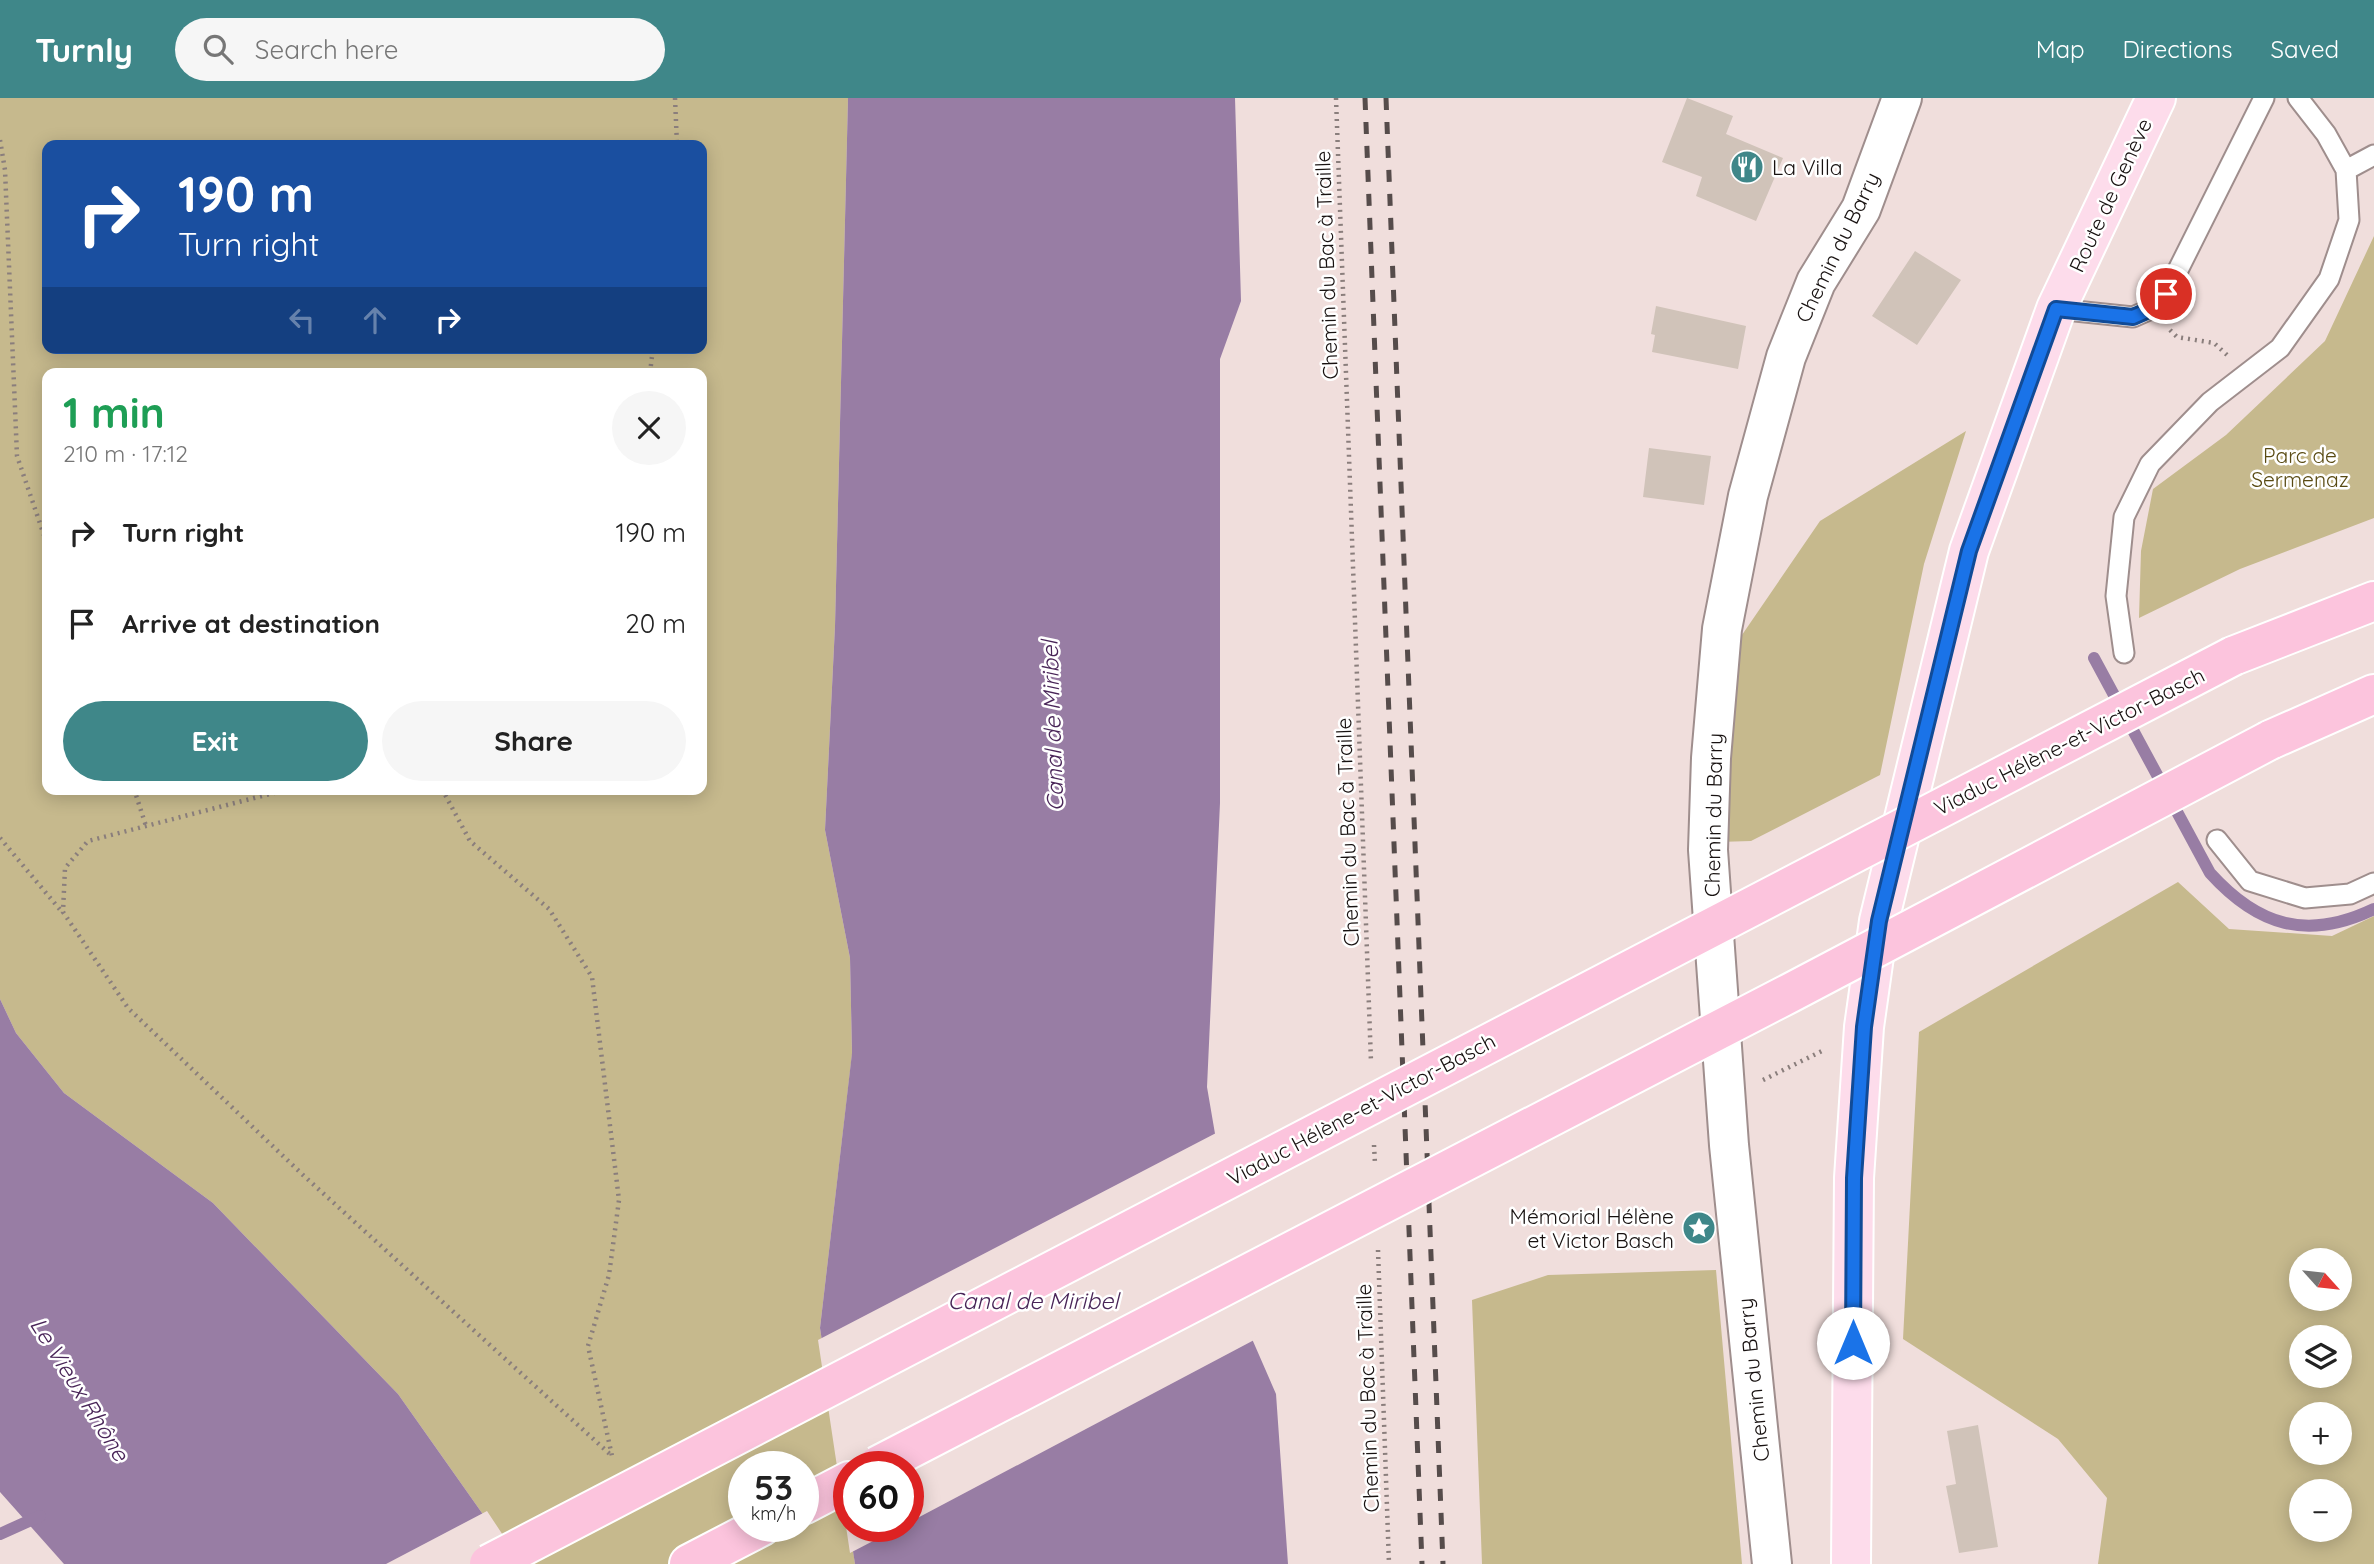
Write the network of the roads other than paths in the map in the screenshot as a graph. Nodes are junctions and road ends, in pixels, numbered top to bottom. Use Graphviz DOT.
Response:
graph roads {
  1 [pos="1902,98"];
  2 [pos="2156,98"];
  3 [pos="2264,98"];
  4 [pos="2298,98"];
  5 [pos="2374,155"];
  6 [pos="2346,170"];
  7 [pos="2056,309"];
  8 [pos="2374,601"];
  9 [pos="2124,653"];
  10 [pos="2374,694"];
  11 [pos="2217,840"];
  12 [pos="2374,883"];
  13 [pos="906,1451"];
  14 [pos="731,1542"];
  15 [pos="489,1564"];
  16 [pos="689,1564"];
  17 [pos="1772,1564"];
  18 [pos="1851,1564"];
  1 -- 17 [label="street, Chemin du Barry"];
  2 -- 7 [label="main road, Route de Genève"];
  3 -- 7 [label="lane"];
  4 -- 6 [label="lane"];
  5 -- 6 [label="lane"];
  6 -- 9 [label="lane"];
  7 -- 18 [label="main road, Route de Genève"];
  8 -- 15 [label="highway, Viaduc Hélène-et-Victor-Basch, bridge"];
  10 -- 13 [label="highway, bridge"];
  11 -- 12 [label="lane"];
  14 -- 16 [label="highway"];
}
